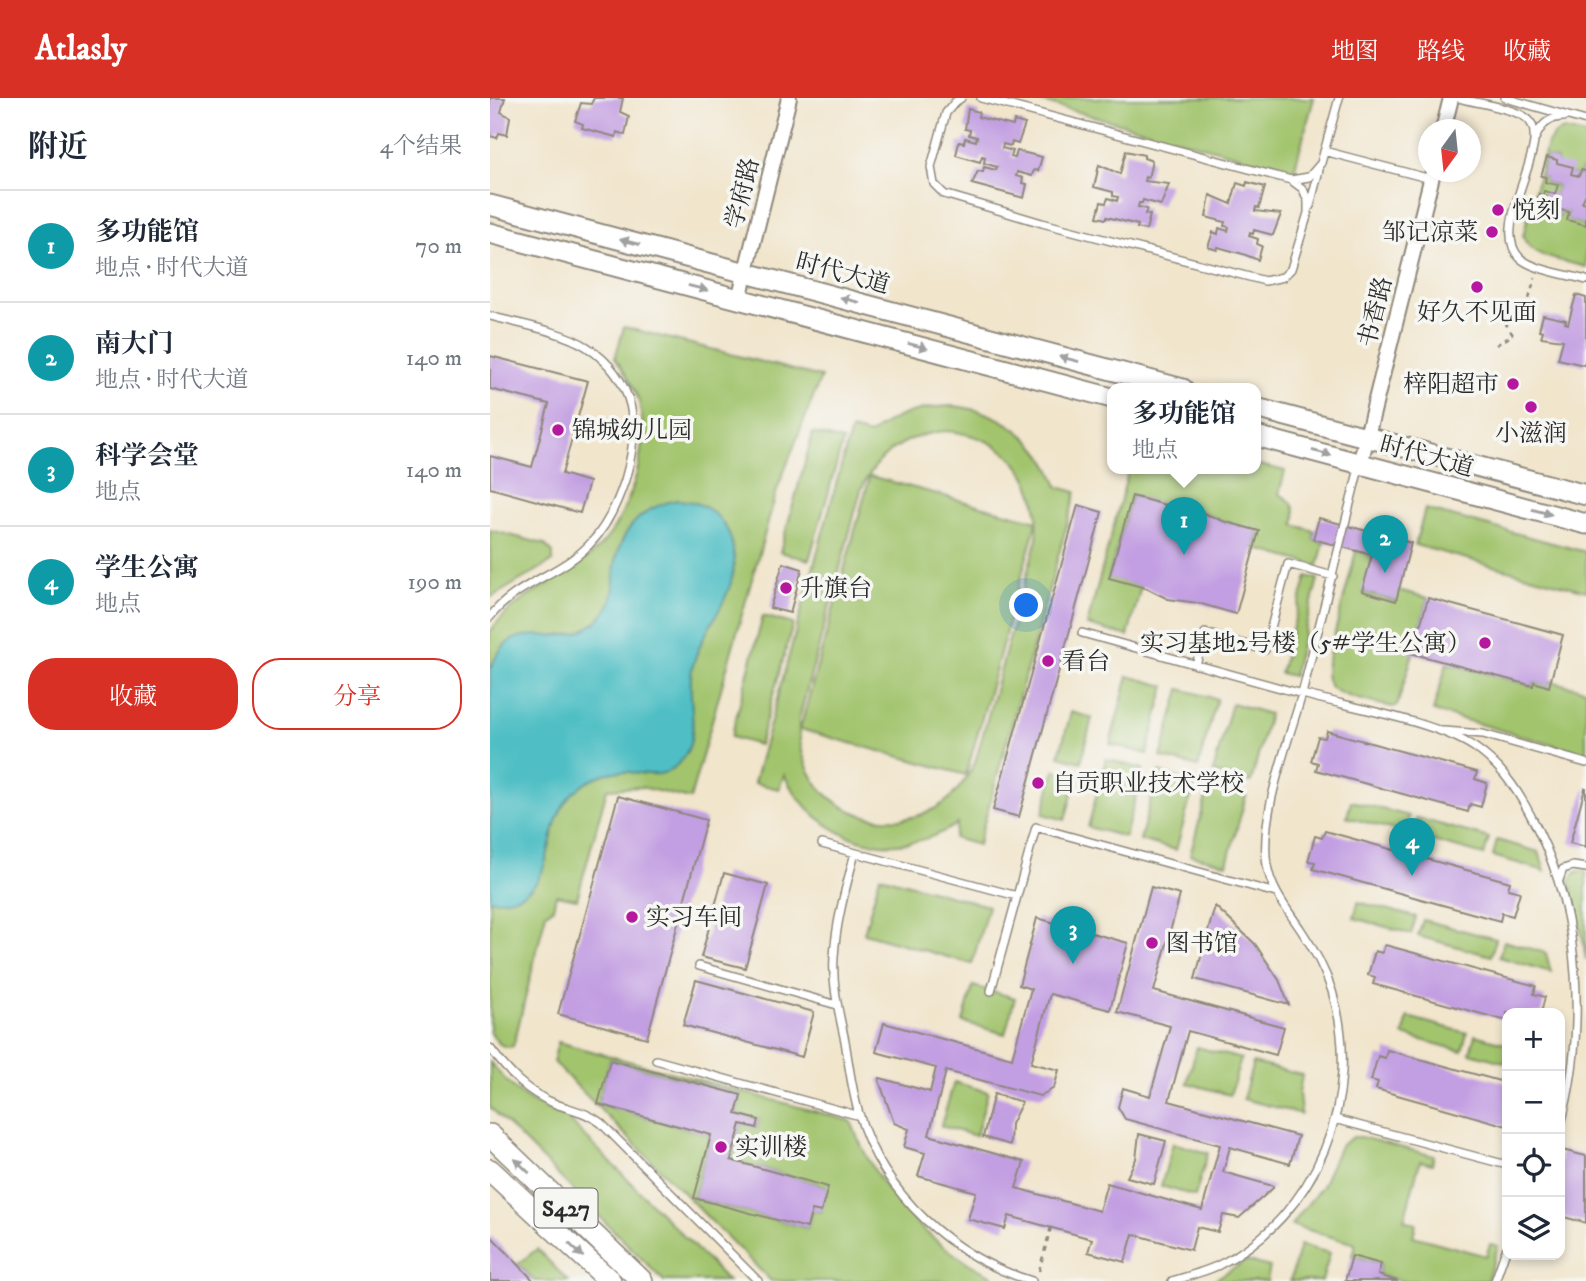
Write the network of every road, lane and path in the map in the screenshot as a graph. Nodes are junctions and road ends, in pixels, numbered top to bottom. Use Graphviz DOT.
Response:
graph roads {
  1 [pos="789,98"];
  2 [pos="950,98"];
  3 [pos="961,98"];
  4 [pos="981,98"];
  5 [pos="1001,98"];
  6 [pos="1333,98"];
  7 [pos="1339,98"];
  8 [pos="1451,98"];
  9 [pos="1458,98"];
  10 [pos="1505,98"];
  11 [pos="1016,107"];
  12 [pos="946,112"];
  13 [pos="1335,113"];
  14 [pos="1569,116"];
  15 [pos="1446,119"];
  16 [pos="1586,121"];
  17 [pos="1534,141"];
  18 [pos="1324,150"];
  19 [pos="1321,163"];
  20 [pos="1418,172"];
  21 [pos="1291,180"];
  22 [pos="1430,182"];
  23 [pos="490,205"];
  24 [pos="1308,213"];
  25 [pos="490,233"];
  26 [pos="1538,267"];
  27 [pos="746,273"];
  28 [pos="1586,280"];
  29 [pos="740,299"];
  30 [pos="490,316"];
  31 [pos="1496,345"];
  32 [pos="1160,383"];
  33 [pos="1107,397"];
  34 [pos="1261,409"];
  35 [pos="1261,437"];
  36 [pos="1367,438"];
  37 [pos="1360,464"];
  38 [pos="1586,495"];
  39 [pos="1586,524"];
  40 [pos="1333,576"];
  41 [pos="494,609"];
  42 [pos="490,617"];
  43 [pos="1082,633"];
  44 [pos="1196,665"];
  45 [pos="1302,694"];
  46 [pos="1436,731"];
  47 [pos="1586,763"];
  48 [pos="822,844"];
  49 [pos="855,853"];
  50 [pos="1586,868"];
  51 [pos="1559,881"];
  52 [pos="1276,893"];
  53 [pos="1017,896"];
  54 [pos="699,966"];
  55 [pos="991,991"];
  56 [pos="837,1004"];
  57 [pos="490,1048"];
  58 [pos="656,1060"];
  59 [pos="1565,1114"];
  60 [pos="860,1116"];
  61 [pos="1335,1119"];
  62 [pos="490,1135"];
  63 [pos="1502,1164"];
  64 [pos="490,1170"];
  65 [pos="1051,1227"];
  66 [pos="1502,1260"];
  67 [pos="610,1281"];
  68 [pos="642,1281"];
  69 [pos="758,1281"];
  70 [pos="1034,1281"];
  71 [pos="1172,1281"];
  72 [pos="1495,1281"];
  1 -- 27 [label="street, 学府路"];
  2 -- 12 [label="lane"];
  3 -- 12 [label="lane"];
  4 -- 11 [label="lane"];
  5 -- 11 [label="lane"];
  6 -- 13 [label="lane"];
  7 -- 13 [label="lane"];
  8 -- 15 [label="street"];
  9 -- 17 [label="lane"];
  10 -- 14 [label="lane"];
  11 -- 21 [label="lane"];
  12 -- 24 [label="lane"];
  13 -- 18 [label="lane"];
  14 -- 16 [label="lane"];
  14 -- 17 [label="lane"];
  17 -- 26 [label="lane"];
  18 -- 19 [label="lane"];
  18 -- 20 [label="lane"];
  19 -- 21 [label="lane"];
  19 -- 24 [label="lane"];
  21 -- 24 [label="lane"];
  22 -- 36 [label="street, 书香路"];
  27 -- 23 [label="main road, 时代大道, one-way"];
  25 -- 29 [label="main road, one-way"];
  26 -- 28 [label="lane"];
  26 -- 31 [label="path"];
  27 -- 29 [label="street, 学府路"];
  32 -- 27 [label="main road, 时代大道, one-way"];
  29 -- 33 [label="main road, one-way"];
  30 -- 41 [label="lane"];
  34 -- 36 [label="main road, 时代大道"];
  35 -- 37 [label="main road, 时代大道, one-way"];
  36 -- 37 [label="street, 书香路"];
  36 -- 38 [label="main road, 时代大道"];
  37 -- 39 [label="main road, 时代大道, one-way"];
  37 -- 40 [label="lane"];
  40 -- 44 [label="lane"];
  40 -- 45 [label="lane"];
  41 -- 42 [label="lane"];
  43 -- 44 [label="lane"];
  44 -- 45 [label="lane"];
  45 -- 46 [label="lane"];
  45 -- 52 [label="lane"];
  46 -- 47 [label="lane"];
  46 -- 51 [label="lane"];
  48 -- 49 [label="lane"];
  49 -- 53 [label="lane"];
  49 -- 56 [label="lane"];
  50 -- 51 [label="lane"];
  51 -- 59 [label="lane"];
  52 -- 53 [label="lane"];
  52 -- 61 [label="lane"];
  53 -- 55 [label="lane"];
  54 -- 56 [label="lane"];
  56 -- 60 [label="lane"];
  57 -- 69 [label="lane"];
  58 -- 60 [label="lane"];
  60 -- 70 [label="lane"];
  61 -- 63 [label="lane"];
  61 -- 71 [label="lane"];
  68 -- 62 [label="main road, S427, one-way"];
  64 -- 67 [label="main road, S427, one-way"];
  65 -- 70 [label="path"];
  66 -- 72 [label="lane"];
}
